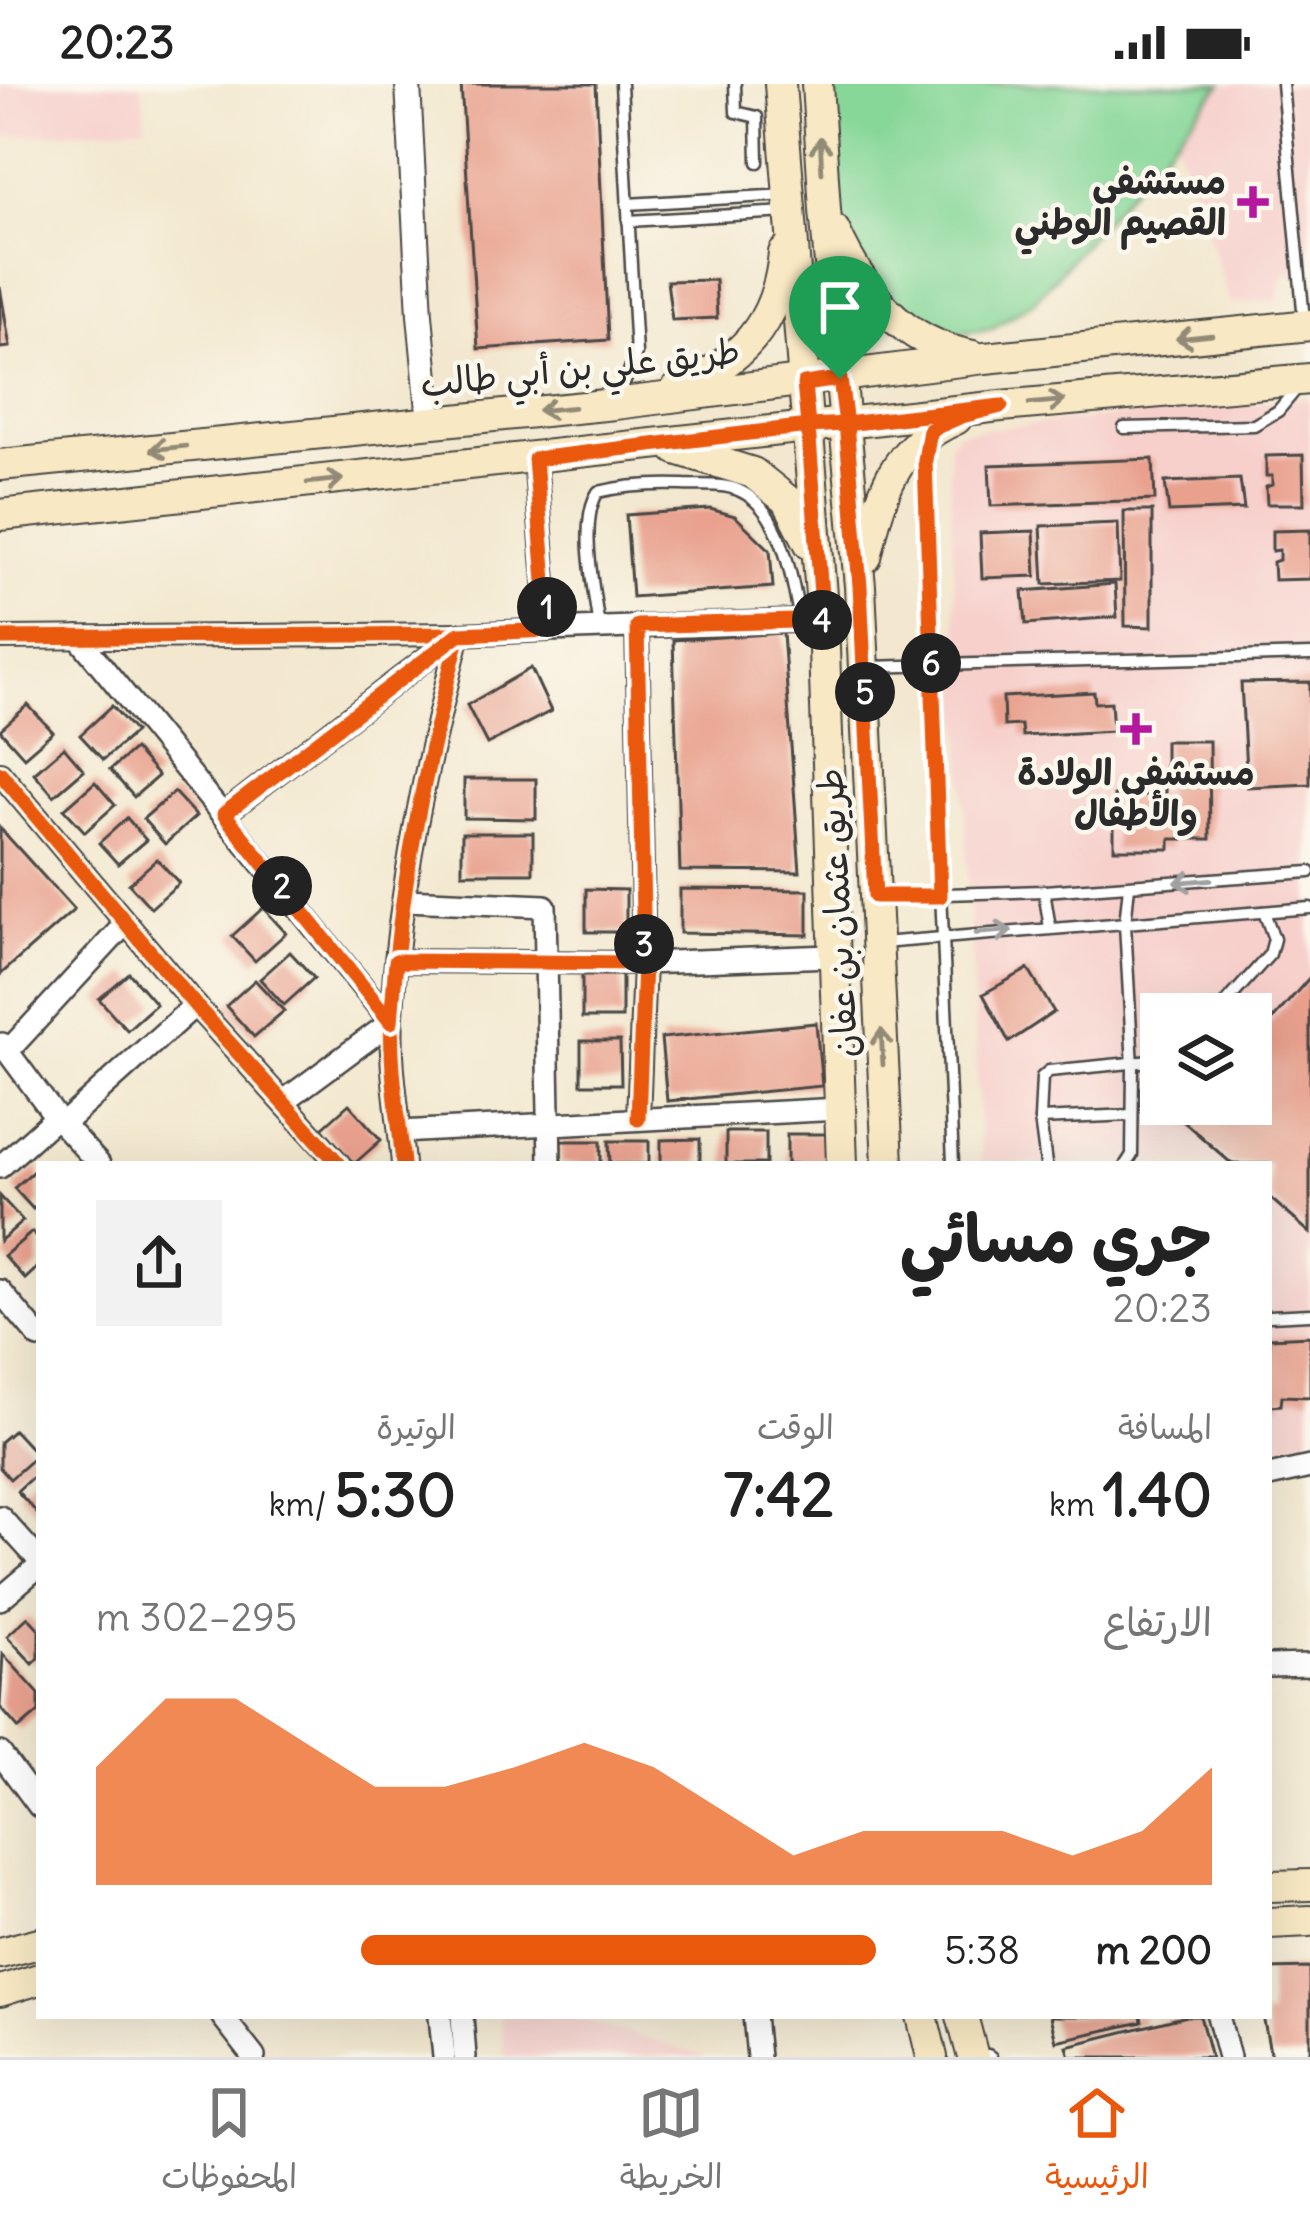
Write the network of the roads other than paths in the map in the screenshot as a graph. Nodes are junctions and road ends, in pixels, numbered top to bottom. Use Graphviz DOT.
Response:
graph roads {
  1 [pos="409,84"];
  2 [pos="621,84"];
  3 [pos="735,84"];
  4 [pos="817,84"];
  5 [pos="1282,84"];
  6 [pos="774,88"];
  7 [pos="758,163"];
  8 [pos="791,203"];
  9 [pos="627,204"];
  10 [pos="824,210"];
  11 [pos="628,221"];
  12 [pos="1303,227"];
  13 [pos="783,254"];
  14 [pos="1307,325"];
  15 [pos="985,358"];
  16 [pos="840,379"];
  17 [pos="1307,379"];
  18 [pos="804,384"];
  19 [pos="1157,393"];
  20 [pos="651,400"];
  21 [pos="615,404"];
  22 [pos="1001,406"];
  23 [pos="430,421"];
  24 [pos="846,424"];
  25 [pos="808,426"];
  26 [pos="1176,427"];
  27 [pos="1124,428"];
  28 [pos="930,430"];
  29 [pos="622,447"];
  30 [pos="535,459"];
  31 [pos="0,465"];
  32 [pos="0,514"];
  33 [pos="819,567"];
  34 [pos="860,586"];
  35 [pos="812,621"];
  36 [pos="637,626"];
  37 [pos="598,628"];
  38 [pos="549,630"];
  39 [pos="459,634"];
  40 [pos="78,637"];
  41 [pos="0,638"];
  42 [pos="1310,656"];
  43 [pos="931,665"];
  44 [pos="864,667"];
  45 [pos="0,773"];
  46 [pos="224,814"];
  47 [pos="1310,872"];
  48 [pos="1129,886"];
  49 [pos="1044,891"];
  50 [pos="875,896"];
  51 [pos="940,896"];
  52 [pos="405,900"];
  53 [pos="1310,908"];
  54 [pos="1264,912"];
  55 [pos="125,924"];
  56 [pos="1125,924"];
  57 [pos="1050,928"];
  58 [pos="941,936"];
  59 [pos="877,943"];
  60 [pos="832,956"];
  61 [pos="396,961"];
  62 [pos="547,962"];
  63 [pos="644,963"];
  64 [pos="1235,993"];
  65 [pos="195,1005"];
  66 [pos="391,1022"];
  67 [pos="4,1046"];
  68 [pos="1140,1064"];
  69 [pos="1133,1066"];
  70 [pos="284,1101"];
  71 [pos="840,1109"];
  72 [pos="1132,1115"];
  73 [pos="638,1119"];
  74 [pos="1040,1119"];
  75 [pos="60,1120"];
  76 [pos="551,1124"];
  77 [pos="400,1132"];
  78 [pos="97,1161"];
  79 [pos="336,1161"];
  80 [pos="403,1161"];
  81 [pos="550,1161"];
  82 [pos="842,1161"];
  83 [pos="888,1161"];
  84 [pos="952,1161"];
  85 [pos="1046,1161"];
  86 [pos="1128,1161"];
  87 [pos="0,1166"];
  88 [pos="0,1291"];
  89 [pos="1310,1315"];
  90 [pos="1272,1316"];
  91 [pos="36,1333"];
  92 [pos="1310,1467"];
  93 [pos="1272,1475"];
  94 [pos="0,1517"];
  95 [pos="36,1559"];
  96 [pos="36,1566"];
  97 [pos="0,1599"];
  98 [pos="1310,1665"];
  99 [pos="1272,1666"];
  100 [pos="0,1753"];
  101 [pos="31,1774"];
  102 [pos="1310,1885"];
  103 [pos="1272,1886"];
  104 [pos="1310,1922"];
  105 [pos="1272,1923"];
  106 [pos="36,1943"];
  107 [pos="0,1953"];
  108 [pos="36,1980"];
  109 [pos="0,1991"];
  110 [pos="224,2019"];
  111 [pos="440,2019"];
  112 [pos="462,2019"];
  113 [pos="754,2019"];
  114 [pos="964,2019"];
  115 [pos="984,2019"];
  116 [pos="1219,2019"];
  117 [pos="254,2057"];
  118 [pos="444,2057"];
  119 [pos="465,2057"];
  120 [pos="758,2057"];
  121 [pos="985,2057"];
  122 [pos="1228,2057"];
  1 -- 23 [label="street"];
  2 -- 9 [label="lane"];
  3 -- 7 [label="lane"];
  10 -- 4 [label="main road, طريق عثمان بن عفان, one-way"];
  5 -- 12 [label="lane"];
  6 -- 8 [label="main road, طريق عثمان بن عفان"];
  8 -- 9 [label="lane"];
  8 -- 11 [label="lane"];
  8 -- 13 [label="main road, طريق عثمان بن عفان"];
  9 -- 11 [label="lane"];
  10 -- 15 [label="main road"];
  10 -- 16 [label="main road, طريق عثمان بن عفان"];
  11 -- 21 [label="lane"];
  12 -- 14 [label="lane"];
  13 -- 18 [label="main road, طريق عثمان بن عفان"];
  13 -- 20 [label="main road"];
  14 -- 15 [label="main road, طريق علي بن أبي طالب, one-way"];
  15 -- 16 [label="main road, طريق علي بن أبي طالب"];
  16 -- 18 [label="main road, طريق علي بن أبي طالب"];
  16 -- 24 [label="main road, طريق عثمان بن عفان"];
  17 -- 19 [label="main road"];
  17 -- 26 [label="lane"];
  18 -- 20 [label="main road, طريق علي بن أبي طالب"];
  18 -- 25 [label="main road, طريق عثمان بن عفان"];
  22 -- 19 [label="main road, one-way"];
  19 -- 26 [label="lane"];
  20 -- 21 [label="main road, طريق علي بن أبي طالب"];
  21 -- 23 [label="main road, طريق علي بن أبي طالب, one-way"];
  22 -- 24 [label="main road"];
  22 -- 28 [label="main road"];
  23 -- 31 [label="main road, طريق علي بن أبي طالب, one-way"];
  24 -- 25 [label="main road"];
  24 -- 34 [label="main road, طريق عثمان بن عفان"];
  25 -- 29 [label="main road"];
  25 -- 33 [label="main road, طريق عثمان بن عفان"];
  26 -- 27 [label="lane"];
  28 -- 34 [label="main road"];
  28 -- 43 [label="lane"];
  29 -- 30 [label="main road"];
  29 -- 33 [label="main road"];
  32 -- 30 [label="main road, one-way"];
  30 -- 38 [label="street"];
  33 -- 35 [label="main road, طريق عثمان بن عفان"];
  34 -- 44 [label="main road, طريق عثمان بن عفان"];
  35 -- 36 [label="street"];
  35 -- 37 [label="lane"];
  35 -- 60 [label="main road, طريق عثمان بن عفان"];
  36 -- 37 [label="street"];
  36 -- 63 [label="street"];
  37 -- 38 [label="street"];
  38 -- 39 [label="street"];
  39 -- 40 [label="street"];
  39 -- 46 [label="street"];
  39 -- 52 [label="street"];
  40 -- 41 [label="street"];
  40 -- 46 [label="street"];
  42 -- 43 [label="lane"];
  43 -- 44 [label="lane"];
  43 -- 51 [label="lane"];
  44 -- 50 [label="main road, طريق عثمان بن عفان"];
  45 -- 55 [label="street"];
  46 -- 66 [label="street"];
  47 -- 48 [label="lane, one-way"];
  48 -- 49 [label="lane"];
  48 -- 56 [label="lane"];
  49 -- 51 [label="lane"];
  49 -- 57 [label="lane"];
  50 -- 51 [label="lane"];
  50 -- 59 [label="main road, طريق عثمان بن عفان"];
  51 -- 58 [label="lane"];
  52 -- 61 [label="street"];
  52 -- 62 [label="street"];
  53 -- 54 [label="lane"];
  54 -- 56 [label="lane"];
  54 -- 64 [label="lane"];
  55 -- 65 [label="street"];
  55 -- 67 [label="street"];
  56 -- 57 [label="lane"];
  56 -- 69 [label="lane"];
  58 -- 57 [label="lane, one-way"];
  58 -- 59 [label="lane"];
  58 -- 84 [label="lane"];
  83 -- 59 [label="main road, طريق عثمان بن عفان, one-way"];
  60 -- 63 [label="street"];
  60 -- 71 [label="main road, طريق عثمان بن عفان"];
  61 -- 62 [label="street"];
  61 -- 66 [label="street"];
  62 -- 63 [label="street"];
  62 -- 76 [label="street"];
  63 -- 73 [label="street"];
  65 -- 70 [label="street"];
  65 -- 75 [label="street"];
  66 -- 70 [label="street"];
  66 -- 77 [label="street"];
  67 -- 75 [label="street"];
  68 -- 69 [label="lane"];
  69 -- 72 [label="lane"];
  69 -- 74 [label="lane"];
  70 -- 79 [label="street"];
  71 -- 73 [label="street"];
  71 -- 82 [label="main road, طريق عثمان بن عفان"];
  72 -- 74 [label="lane"];
  72 -- 86 [label="lane"];
  73 -- 76 [label="street"];
  74 -- 85 [label="lane"];
  75 -- 78 [label="street"];
  75 -- 87 [label="street"];
  76 -- 77 [label="street"];
  76 -- 81 [label="street"];
  77 -- 80 [label="street"];
  88 -- 91 [label="street"];
  89 -- 90 [label="lane"];
  92 -- 93 [label="street"];
  94 -- 95 [label="street"];
  96 -- 97 [label="street"];
  98 -- 99 [label="street"];
  100 -- 101 [label="street"];
  102 -- 103 [label="main road"];
  104 -- 105 [label="main road"];
  106 -- 107 [label="main road"];
  108 -- 109 [label="main road"];
  110 -- 117 [label="street"];
  111 -- 118 [label="street"];
  112 -- 119 [label="street"];
  113 -- 120 [label="street"];
  114 -- 121 [label="main road"];
  115 -- 121 [label="main road"];
  116 -- 122 [label="street"];
}
